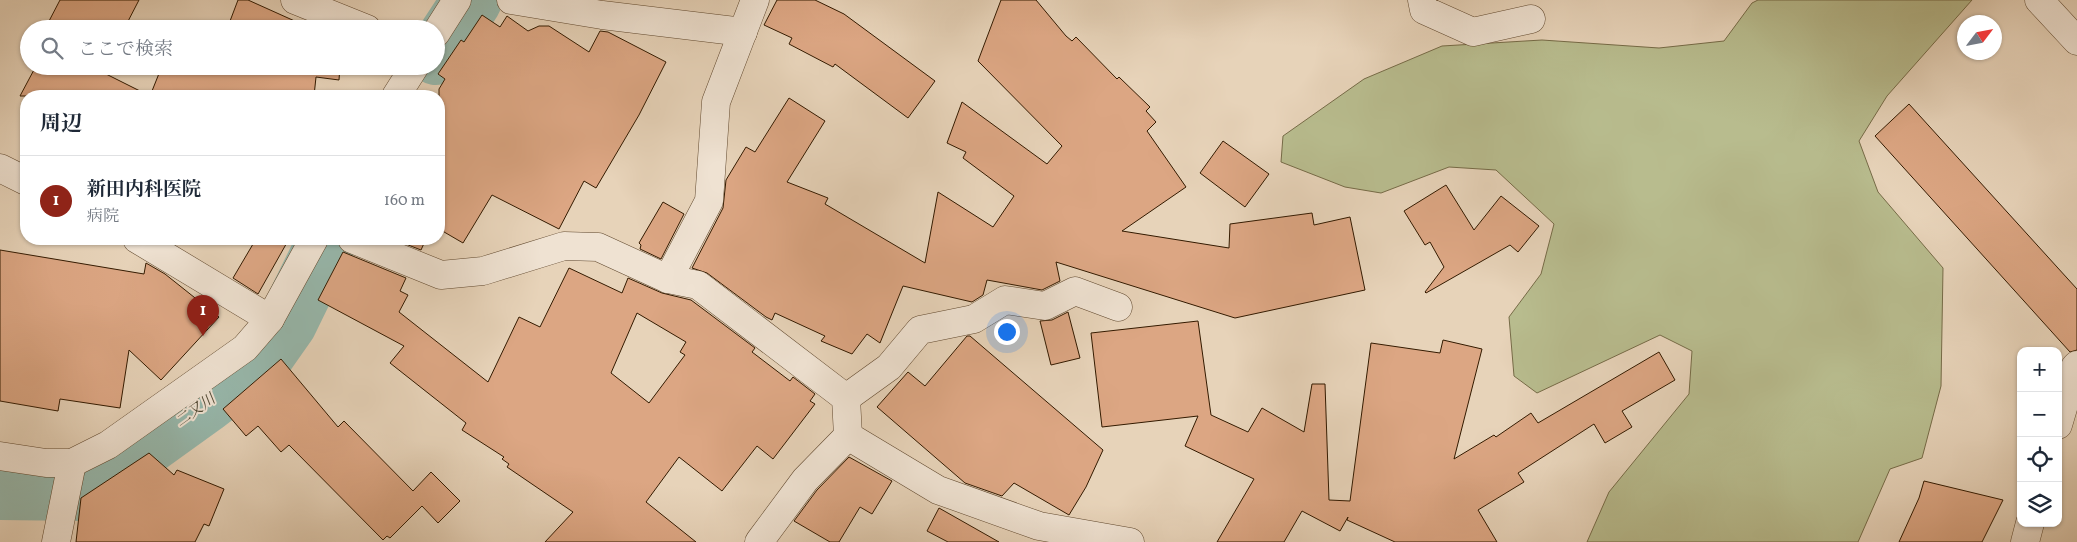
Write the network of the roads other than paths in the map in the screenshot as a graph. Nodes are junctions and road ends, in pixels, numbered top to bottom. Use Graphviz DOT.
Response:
graph roads {
  1 [pos="295,0"];
  2 [pos="457,0"];
  3 [pos="511,0"];
  4 [pos="755,0"];
  5 [pos="1422,0"];
  6 [pos="2039,0"];
  7 [pos="1531,19"];
  8 [pos="345,20"];
  9 [pos="444,20"];
  10 [pos="743,32"];
  11 [pos="2077,41"];
  12 [pos="409,75"];
  13 [pos="400,90"];
  14 [pos="0,168"];
  15 [pos="20,178"];
  16 [pos="148,245"];
  17 [pos="311,245"];
  18 [pos="367,245"];
  19 [pos="668,279"];
  20 [pos="1118,307"];
  21 [pos="270,319"];
  22 [pos="2077,365"];
  23 [pos="846,398"];
  24 [pos="2062,411"];
  25 [pos="848,436"];
  26 [pos="0,456"];
  27 [pos="72,463"];
  28 [pos="2029,527"];
  29 [pos="56,542"];
  30 [pos="759,542"];
  31 [pos="1130,542"];
  32 [pos="2025,542"];
  1 -- 8 [label="street"];
  2 -- 9 [label="street"];
  3 -- 10 [label="street"];
  4 -- 10 [label="street"];
  5 -- 7 [label="street"];
  6 -- 11 [label="street"];
  10 -- 19 [label="street"];
  12 -- 13 [label="street"];
  14 -- 15 [label="street"];
  16 -- 21 [label="street"];
  17 -- 21 [label="street"];
  18 -- 19 [label="street"];
  19 -- 23 [label="street"];
  20 -- 23 [label="street"];
  21 -- 27 [label="street"];
  22 -- 24 [label="street"];
  23 -- 25 [label="street"];
  25 -- 30 [label="street"];
  25 -- 31 [label="street"];
  26 -- 27 [label="street"];
  27 -- 29 [label="street"];
  28 -- 32 [label="street"];
}
